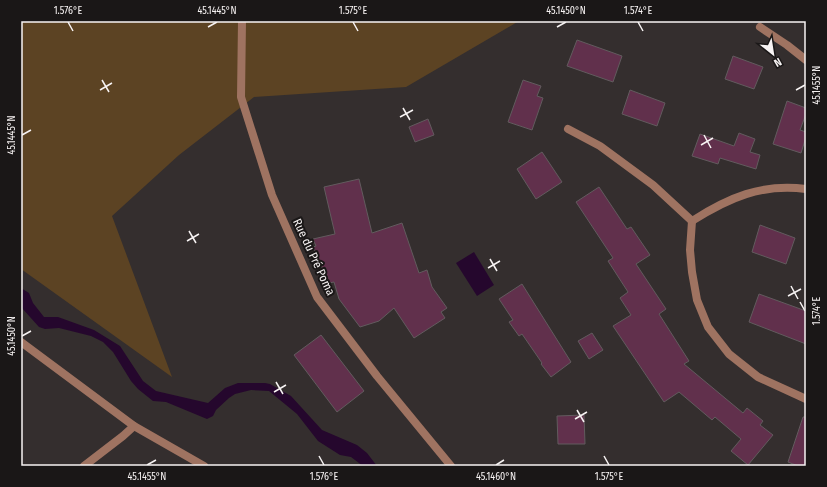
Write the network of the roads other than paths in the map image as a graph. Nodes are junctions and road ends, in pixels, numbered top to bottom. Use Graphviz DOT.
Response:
graph roads {
  1 [pos="242,21"];
  2 [pos="760,27"];
  3 [pos="806,60"];
  4 [pos="568,129"];
  5 [pos="806,188"];
  6 [pos="692,221"];
  7 [pos="21,342"];
  8 [pos="806,399"];
  9 [pos="134,426"];
  10 [pos="84,466"];
  11 [pos="204,466"];
  12 [pos="451,466"];
  1 -- 12 [label="street, Rue du Pré Poma"];
  2 -- 3 [label="street"];
  4 -- 6 [label="street"];
  5 -- 6 [label="street"];
  6 -- 8 [label="street"];
  7 -- 9 [label="street"];
  9 -- 10 [label="street"];
  9 -- 11 [label="street"];
}
